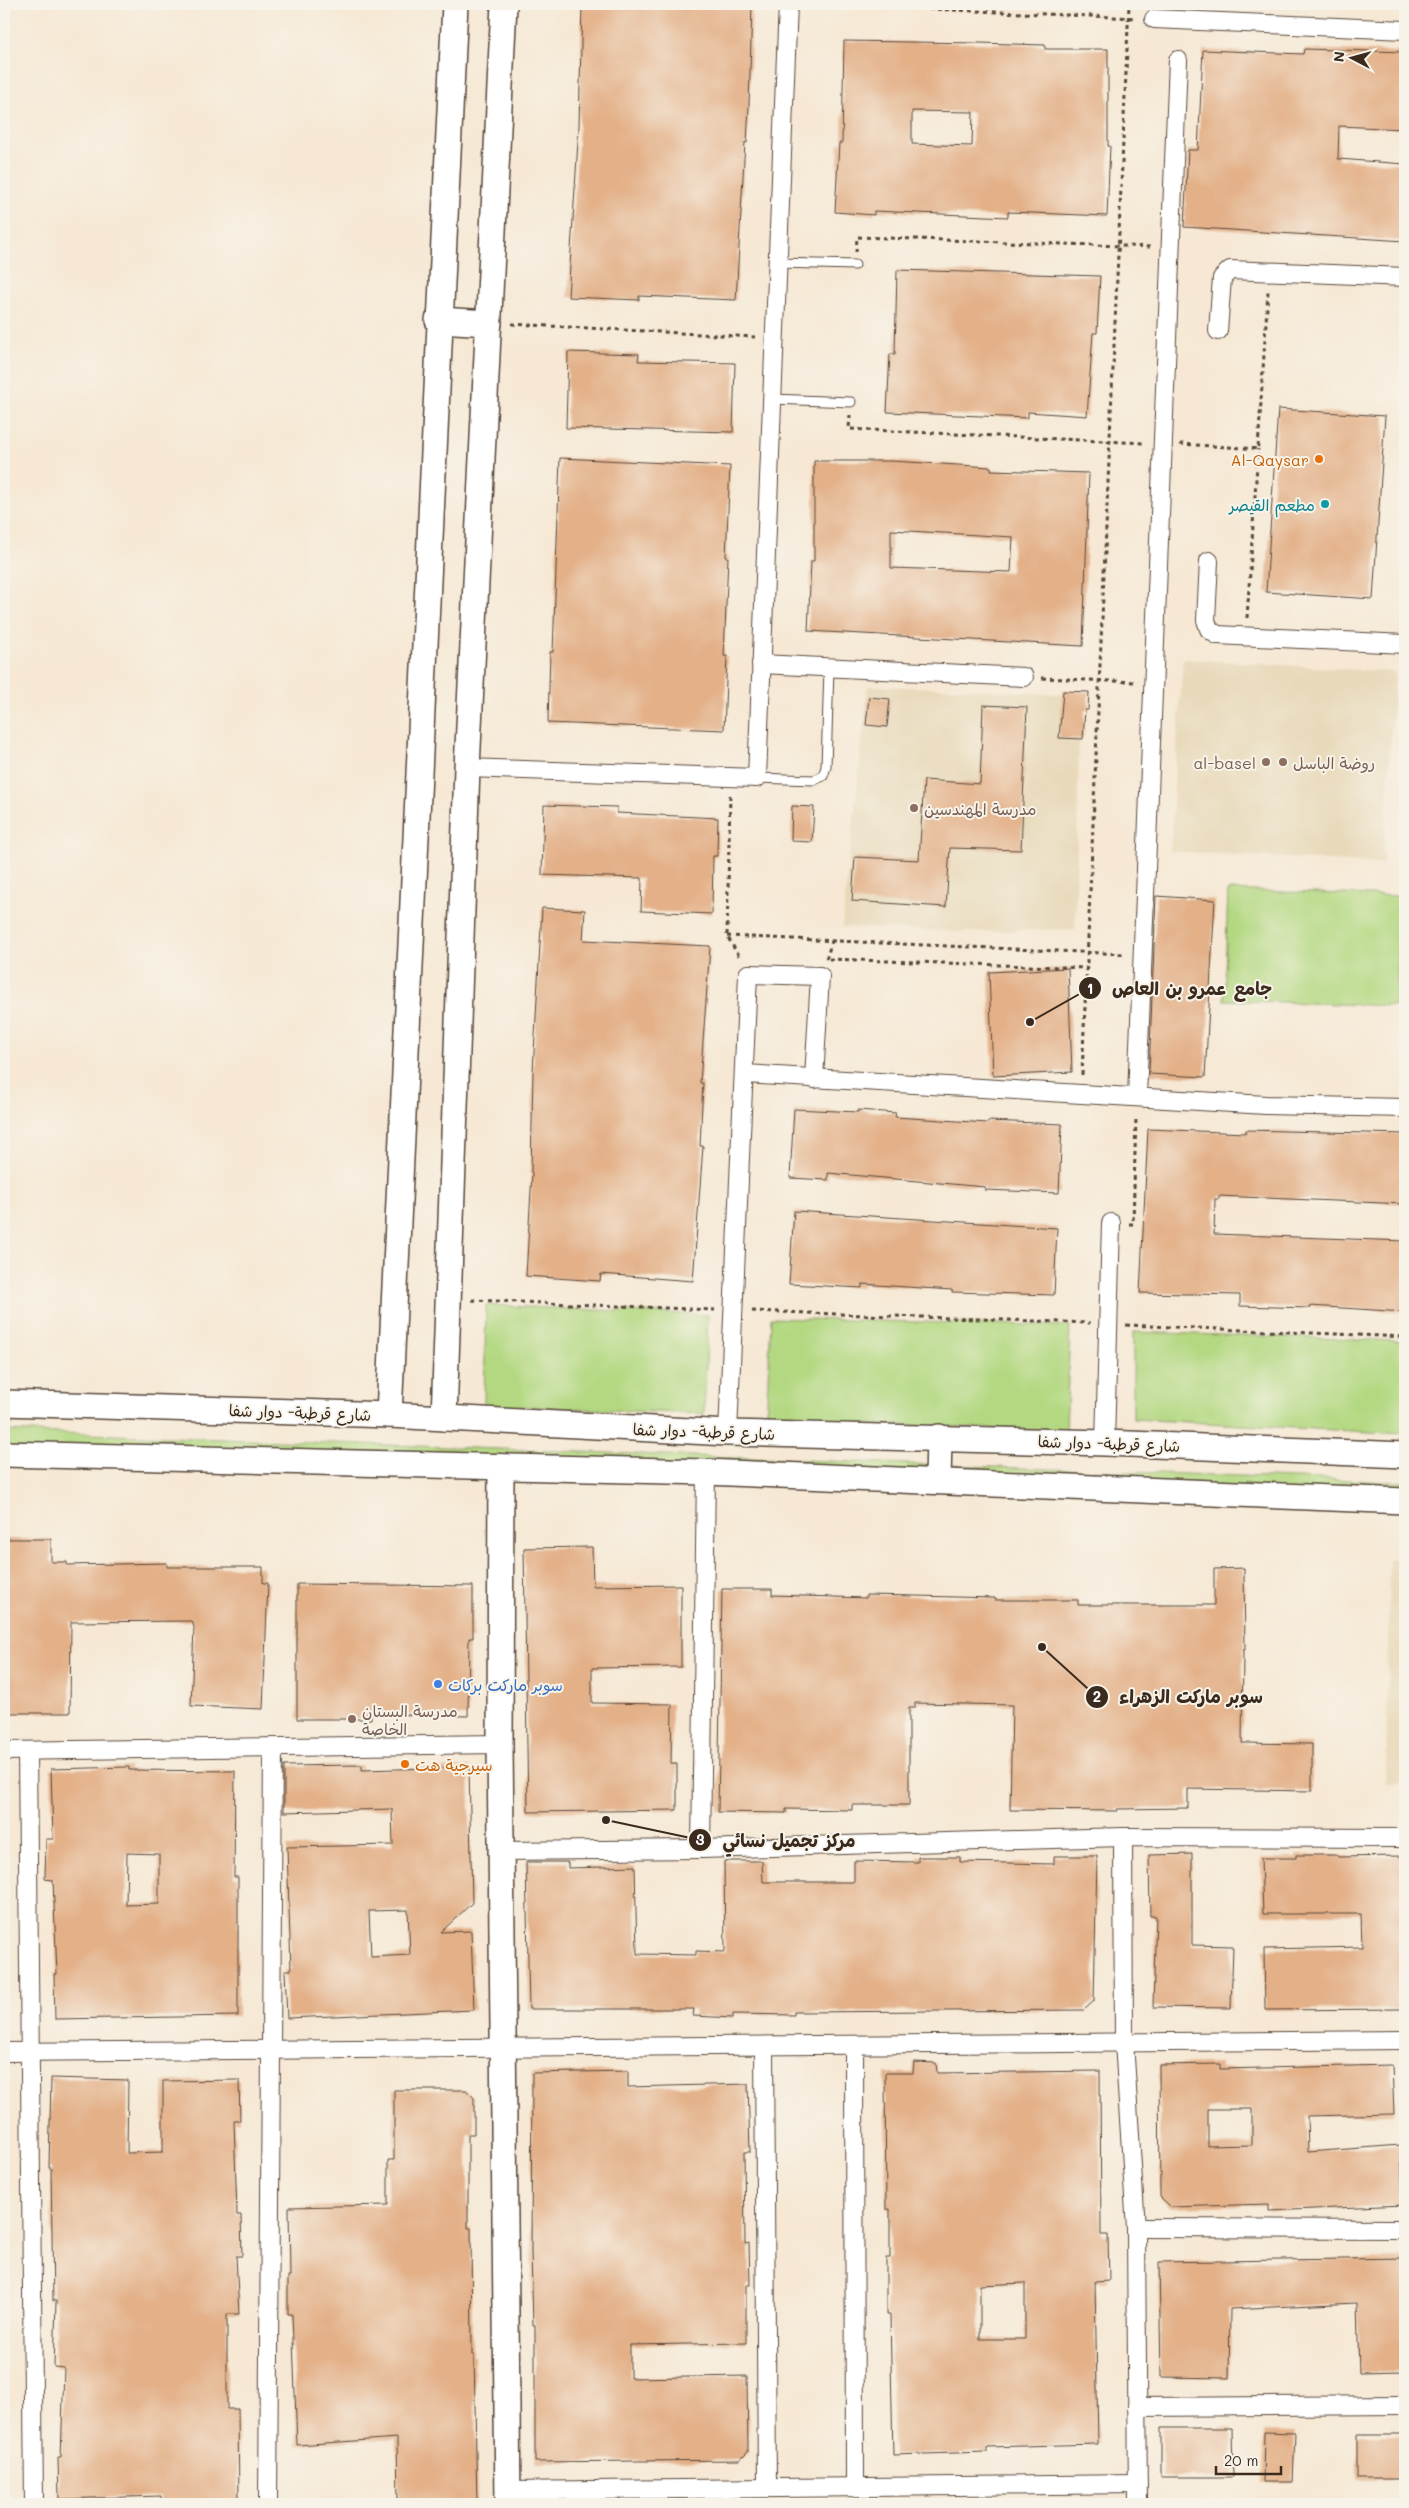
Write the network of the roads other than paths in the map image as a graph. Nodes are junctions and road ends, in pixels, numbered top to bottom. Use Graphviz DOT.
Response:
graph roads {
  1 [pos="455,4"];
  2 [pos="504,4"];
  3 [pos="788,4"];
  4 [pos="1154,19"];
  5 [pos="1405,30"];
  6 [pos="1178,60"];
  7 [pos="778,263"];
  8 [pos="855,265"];
  9 [pos="1405,277"];
  10 [pos="438,320"];
  11 [pos="489,322"];
  12 [pos="1218,331"];
  13 [pos="772,399"];
  14 [pos="851,402"];
  15 [pos="1209,560"];
  16 [pos="1405,644"];
  17 [pos="761,664"];
  18 [pos="829,668"];
  19 [pos="1024,677"];
  20 [pos="468,768"];
  21 [pos="757,778"];
  22 [pos="745,1074"];
  23 [pos="814,1078"];
  24 [pos="1137,1097"];
  25 [pos="1405,1108"];
  26 [pos="1111,1223"];
  27 [pos="4,1403"];
  28 [pos="388,1415"];
  29 [pos="444,1418"];
  30 [pos="728,1433"];
  31 [pos="938,1438"];
  32 [pos="1105,1442"];
  33 [pos="4,1454"];
  34 [pos="1405,1455"];
  35 [pos="502,1466"];
  36 [pos="706,1472"];
  37 [pos="938,1482"];
  38 [pos="1405,1501"];
  39 [pos="500,1744"];
  40 [pos="273,1747"];
  41 [pos="4,1751"];
  42 [pos="27,1751"];
  43 [pos="1123,1837"];
  44 [pos="1405,1838"];
  45 [pos="702,1849"];
  46 [pos="501,1851"];
  47 [pos="1405,2040"];
  48 [pos="1124,2042"];
  49 [pos="854,2045"];
  50 [pos="764,2046"];
  51 [pos="504,2048"];
  52 [pos="271,2050"];
  53 [pos="4,2052"];
  54 [pos="30,2052"];
  55 [pos="1136,2228"];
  56 [pos="1405,2229"];
  57 [pos="1405,2404"];
  58 [pos="1138,2408"];
  59 [pos="1138,2484"];
  60 [pos="767,2486"];
  61 [pos="856,2487"];
  62 [pos="508,2498"];
  63 [pos="34,2504"];
  64 [pos="268,2504"];
  65 [pos="1138,2504"];
  1 -- 10 [label="street"];
  2 -- 11 [label="street"];
  3 -- 7 [label="street"];
  4 -- 5 [label="street"];
  6 -- 24 [label="street"];
  7 -- 8 [label="lane"];
  7 -- 13 [label="street"];
  9 -- 12 [label="street"];
  10 -- 11 [label="street"];
  10 -- 28 [label="street"];
  11 -- 20 [label="street"];
  13 -- 14 [label="lane"];
  13 -- 17 [label="street"];
  15 -- 16 [label="street"];
  17 -- 18 [label="street"];
  17 -- 21 [label="street"];
  18 -- 19 [label="street"];
  18 -- 21 [label="lane"];
  20 -- 21 [label="street"];
  20 -- 29 [label="street"];
  22 -- 23 [label="street"];
  22 -- 23 [label="street"];
  22 -- 30 [label="street"];
  23 -- 24 [label="street"];
  24 -- 25 [label="street"];
  26 -- 32 [label="street"];
  27 -- 28 [label="street, شارع قرطبة- دوار شفا"];
  28 -- 29 [label="street, شارع قرطبة- دوار شفا"];
  29 -- 30 [label="street, شارع قرطبة- دوار شفا"];
  30 -- 31 [label="street, شارع قرطبة- دوار شفا"];
  31 -- 32 [label="street, شارع قرطبة- دوار شفا"];
  31 -- 37 [label="street"];
  32 -- 34 [label="street, شارع قرطبة- دوار شفا"];
  33 -- 35 [label="street"];
  35 -- 36 [label="street"];
  35 -- 39 [label="street"];
  36 -- 37 [label="street"];
  36 -- 45 [label="street"];
  37 -- 38 [label="street"];
  39 -- 40 [label="street"];
  39 -- 46 [label="street"];
  40 -- 42 [label="street"];
  40 -- 52 [label="street"];
  41 -- 42 [label="street"];
  42 -- 54 [label="street"];
  43 -- 44 [label="street"];
  43 -- 45 [label="street"];
  43 -- 48 [label="street"];
  45 -- 46 [label="street"];
  46 -- 51 [label="street"];
  47 -- 48 [label="street"];
  48 -- 49 [label="street"];
  48 -- 55 [label="street"];
  49 -- 50 [label="street"];
  49 -- 61 [label="street"];
  50 -- 51 [label="street"];
  50 -- 60 [label="street"];
  51 -- 52 [label="street"];
  51 -- 62 [label="street"];
  52 -- 54 [label="street"];
  52 -- 64 [label="street"];
  53 -- 54 [label="street"];
  54 -- 63 [label="street"];
  55 -- 56 [label="street"];
  55 -- 58 [label="street"];
  57 -- 58 [label="street"];
  58 -- 59 [label="street"];
  59 -- 61 [label="street"];
  59 -- 65 [label="street"];
  60 -- 61 [label="street"];
  60 -- 62 [label="street"];
}
